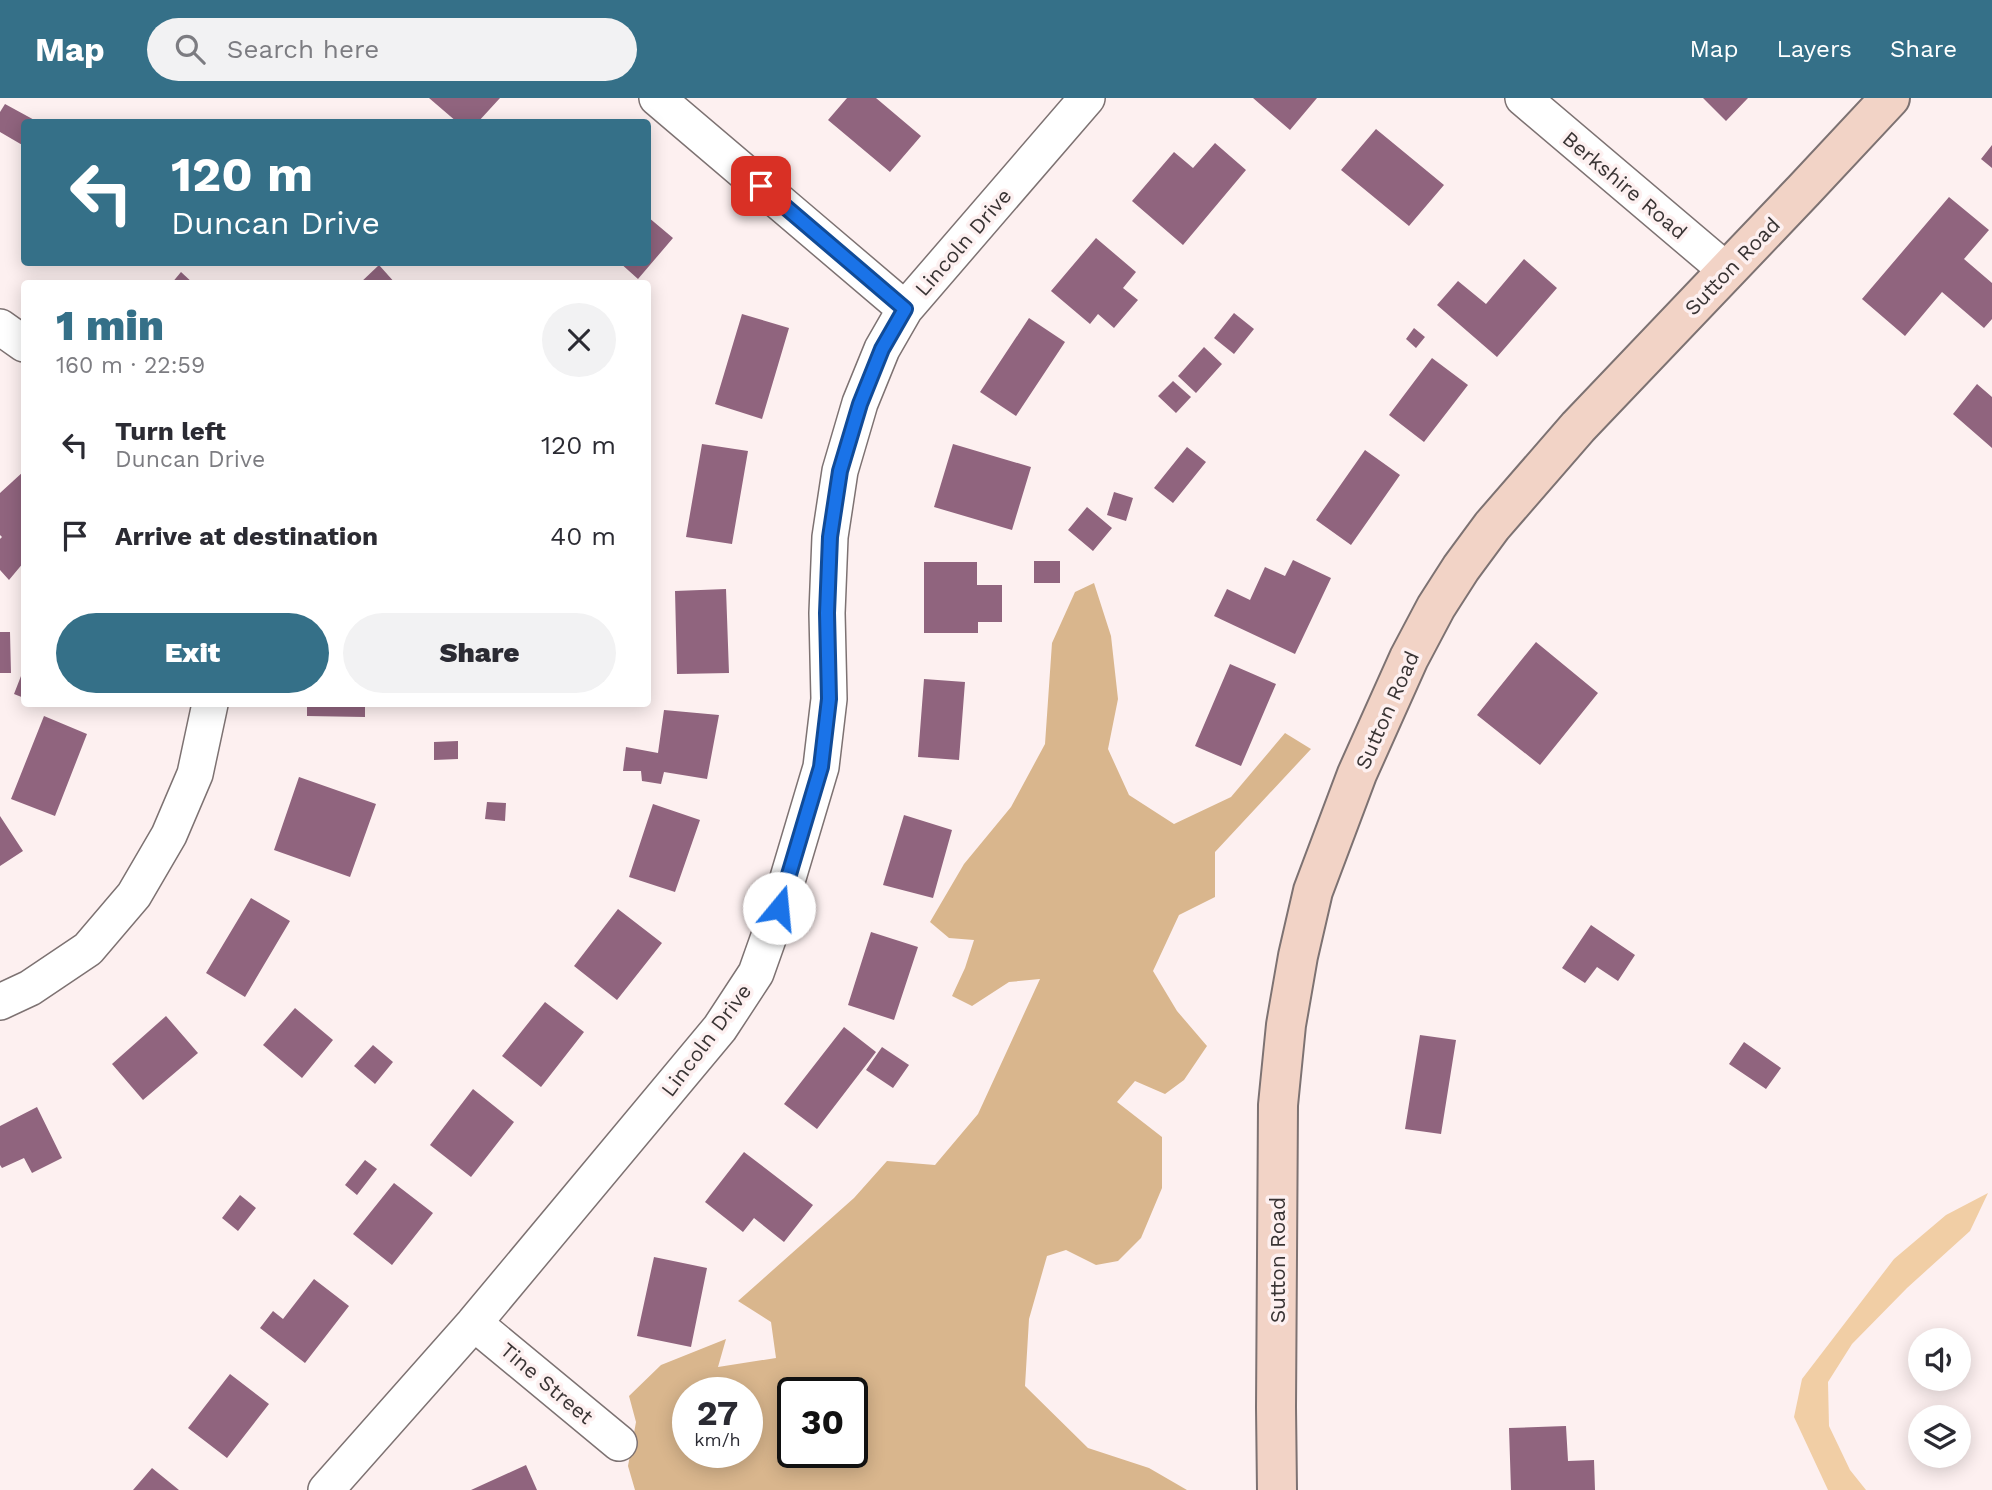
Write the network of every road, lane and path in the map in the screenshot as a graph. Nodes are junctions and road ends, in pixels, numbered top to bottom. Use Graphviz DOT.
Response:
graph roads {
  1 [pos="657,98"];
  2 [pos="1087,98"];
  3 [pos="1523,98"];
  4 [pos="1889,98"];
  5 [pos="1727,271"];
  6 [pos="905,309"];
  7 [pos="0,327"];
  8 [pos="21,342"];
  9 [pos="209,707"];
  10 [pos="0,1002"];
  11 [pos="474,1323"];
  12 [pos="620,1443"];
  13 [pos="326,1490"];
  14 [pos="1277,1490"];
  1 -- 6 [label="street"];
  2 -- 6 [label="street, Lincoln Drive"];
  3 -- 5 [label="street, Berkshire Road"];
  4 -- 5 [label="street, Sutton Road"];
  5 -- 14 [label="street, Sutton Road"];
  6 -- 11 [label="street, Lincoln Drive"];
  7 -- 8 [label="street"];
  9 -- 10 [label="street"];
  11 -- 12 [label="street, Tine Street"];
  11 -- 13 [label="street, Lincoln Drive"];
}
